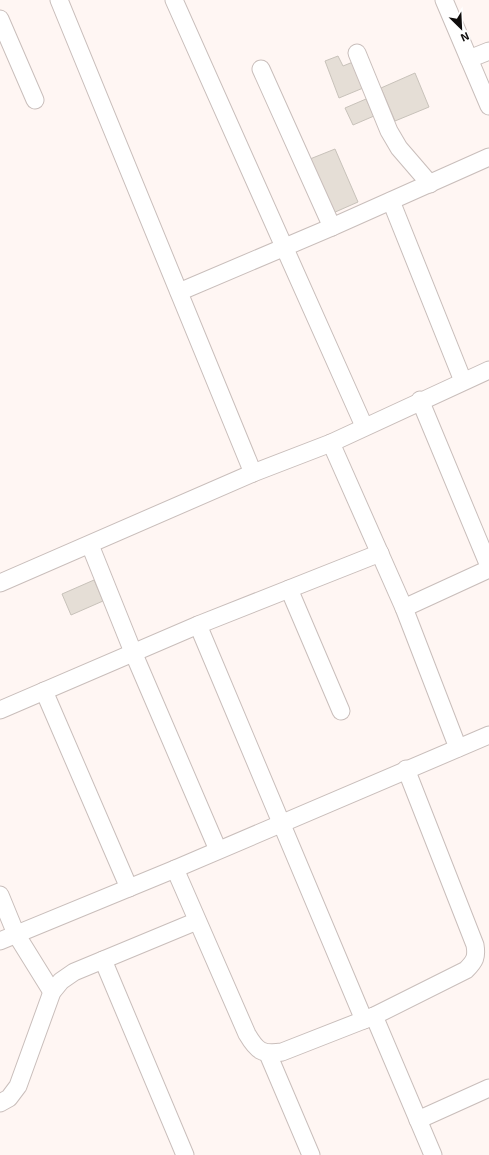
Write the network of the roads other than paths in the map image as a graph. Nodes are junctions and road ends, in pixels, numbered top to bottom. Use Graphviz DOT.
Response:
graph roads {
  1 [pos="59,0"];
  2 [pos="174,0"];
  3 [pos="444,0"];
  4 [pos="0,19"];
  5 [pos="489,51"];
  6 [pos="357,53"];
  7 [pos="469,59"];
  8 [pos="261,69"];
  9 [pos="35,100"];
  10 [pos="489,106"];
  11 [pos="489,157"];
  12 [pos="430,184"];
  13 [pos="391,202"];
  14 [pos="332,227"];
  15 [pos="285,247"];
  16 [pos="179,292"];
  17 [pos="489,370"];
  18 [pos="463,381"];
  19 [pos="420,400"];
  20 [pos="364,426"];
  21 [pos="331,443"];
  22 [pos="253,473"];
  23 [pos="90,545"];
  24 [pos="380,553"];
  25 [pos="487,555"];
  26 [pos="489,569"];
  27 [pos="0,583"];
  28 [pos="289,590"];
  29 [pos="404,608"];
  30 [pos="198,625"];
  31 [pos="133,652"];
  32 [pos="44,691"];
  33 [pos="0,710"];
  34 [pos="342,711"];
  35 [pos="489,735"];
  36 [pos="458,748"];
  37 [pos="406,769"];
  38 [pos="282,823"];
  39 [pos="218,850"];
  40 [pos="175,869"];
  41 [pos="129,888"];
  42 [pos="0,895"];
  43 [pos="197,921"];
  44 [pos="16,934"];
  45 [pos="0,941"];
  46 [pos="483,955"];
  47 [pos="103,960"];
  48 [pos="52,992"];
  49 [pos="369,1018"];
  50 [pos="268,1054"];
  51 [pos="489,1088"];
  52 [pos="0,1103"];
  53 [pos="418,1120"];
  54 [pos="185,1155"];
  55 [pos="311,1155"];
  56 [pos="433,1155"];
  1 -- 16 [label="street"];
  2 -- 15 [label="street"];
  3 -- 7 [label="street"];
  4 -- 9 [label="street"];
  5 -- 7 [label="street"];
  6 -- 12 [label="street"];
  7 -- 10 [label="street"];
  8 -- 14 [label="street"];
  11 -- 12 [label="street"];
  12 -- 13 [label="street"];
  13 -- 14 [label="street"];
  13 -- 18 [label="street"];
  14 -- 15 [label="street"];
  15 -- 16 [label="street"];
  15 -- 20 [label="street"];
  16 -- 22 [label="street"];
  17 -- 18 [label="street"];
  18 -- 19 [label="street"];
  19 -- 20 [label="street"];
  19 -- 25 [label="street"];
  20 -- 21 [label="street"];
  21 -- 22 [label="street"];
  21 -- 24 [label="street"];
  22 -- 23 [label="street"];
  23 -- 27 [label="street"];
  23 -- 31 [label="street"];
  24 -- 28 [label="street"];
  24 -- 29 [label="street"];
  26 -- 29 [label="street"];
  28 -- 30 [label="street"];
  28 -- 34 [label="street"];
  29 -- 36 [label="street"];
  30 -- 31 [label="street"];
  30 -- 38 [label="street"];
  31 -- 32 [label="street"];
  31 -- 39 [label="street"];
  32 -- 33 [label="street"];
  32 -- 41 [label="street"];
  35 -- 36 [label="street"];
  36 -- 37 [label="street"];
  37 -- 38 [label="street"];
  37 -- 46 [label="street"];
  38 -- 39 [label="street"];
  38 -- 49 [label="street"];
  39 -- 40 [label="street"];
  40 -- 41 [label="street"];
  40 -- 43 [label="street"];
  41 -- 44 [label="street"];
  42 -- 44 [label="street"];
  43 -- 47 [label="street"];
  43 -- 50 [label="street"];
  44 -- 45 [label="street"];
  44 -- 48 [label="street"];
  46 -- 49 [label="street"];
  47 -- 48 [label="street"];
  47 -- 54 [label="street"];
  48 -- 52 [label="street"];
  49 -- 50 [label="street"];
  49 -- 53 [label="street"];
  50 -- 55 [label="street"];
  51 -- 53 [label="street"];
  53 -- 56 [label="street"];
}
